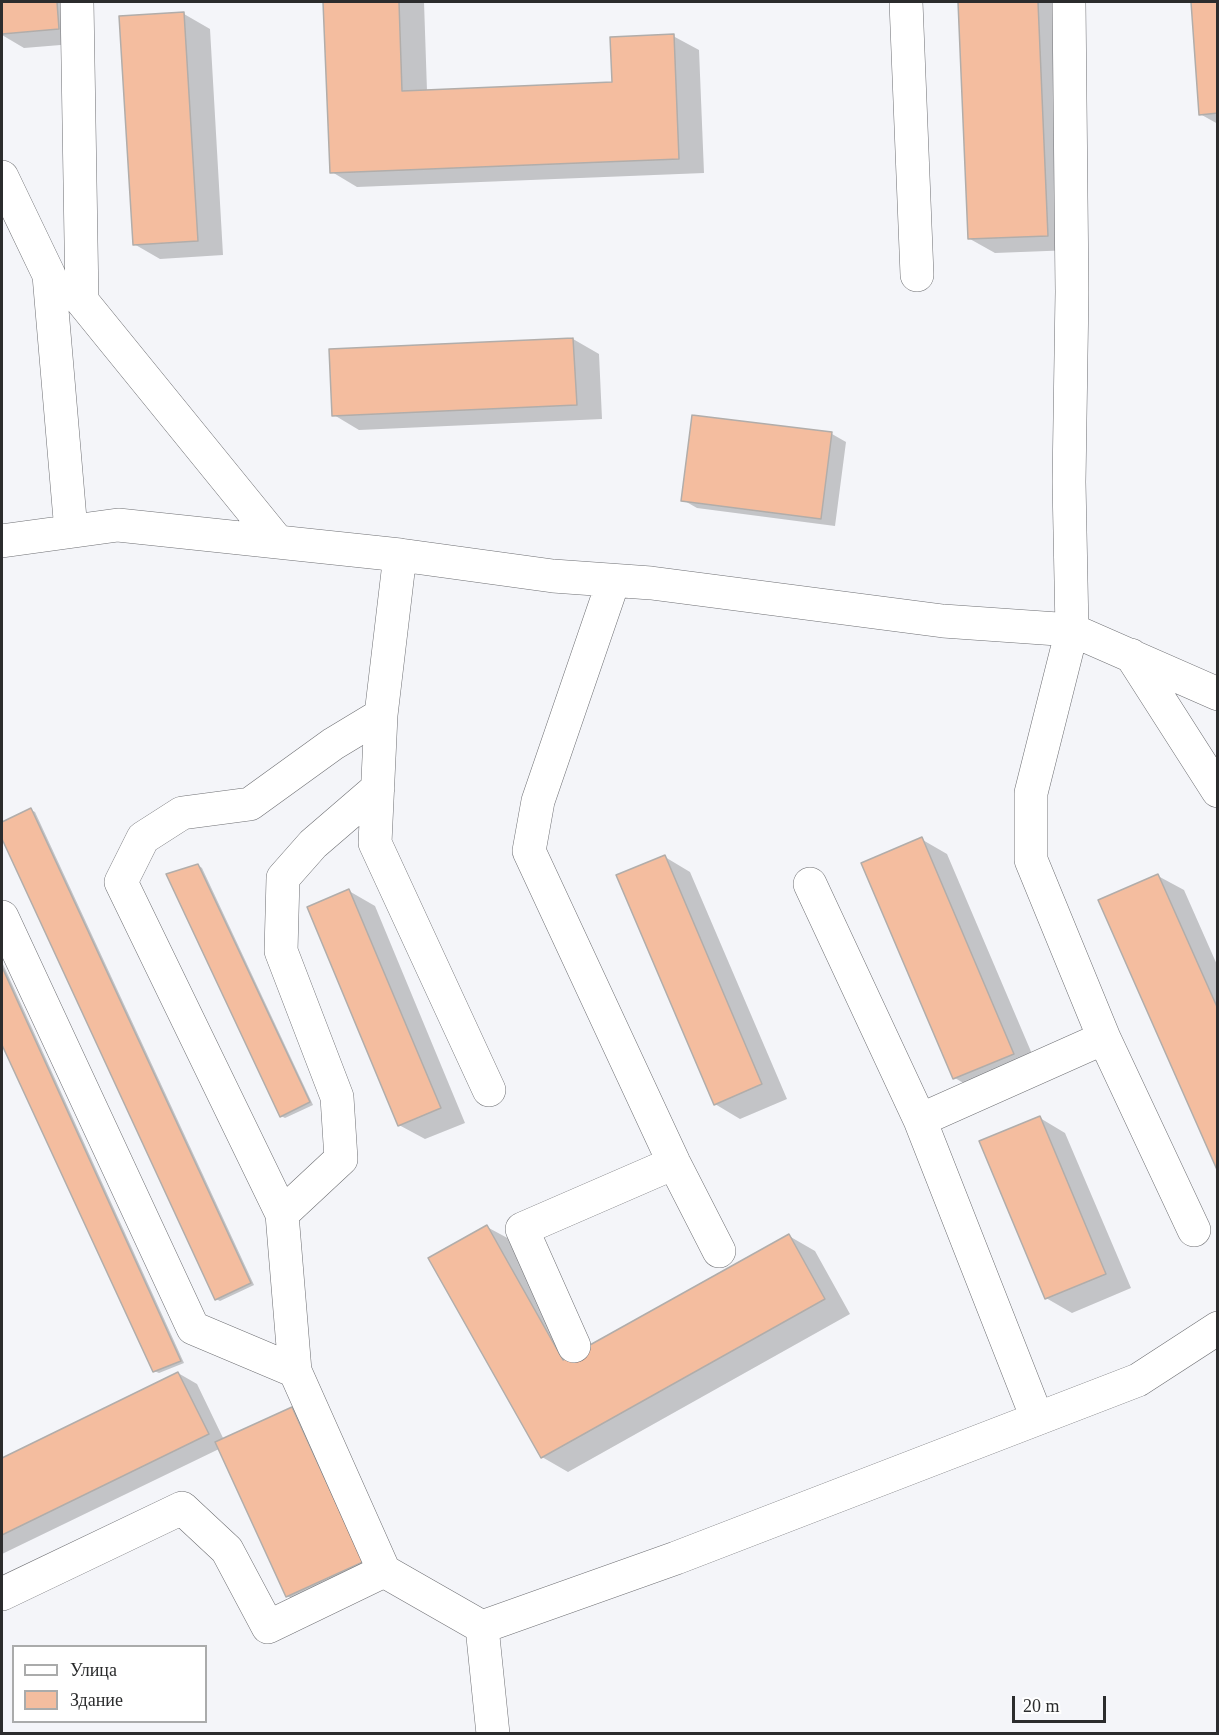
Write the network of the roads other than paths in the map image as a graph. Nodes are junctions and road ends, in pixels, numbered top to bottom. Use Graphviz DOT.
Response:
graph roads {
  1 [pos="77,2"];
  2 [pos="906,2"];
  3 [pos="1069,2"];
  4 [pos="2,177"];
  5 [pos="917,275"];
  6 [pos="71,531"];
  7 [pos="2,541"];
  8 [pos="277,541"];
  9 [pos="400,555"];
  10 [pos="613,582"];
  11 [pos="1072,630"];
  12 [pos="1131,655"];
  13 [pos="1218,693"];
  14 [pos="381,715"];
  15 [pos="378,788"];
  16 [pos="1218,791"];
  17 [pos="810,884"];
  18 [pos="2,917"];
  19 [pos="1104,1038"];
  20 [pos="489,1090"];
  21 [pos="920,1120"];
  22 [pos="674,1163"];
  23 [pos="282,1214"];
  24 [pos="1194,1230"];
  25 [pos="719,1251"];
  26 [pos="1218,1328"];
  27 [pos="574,1346"];
  28 [pos="295,1371"];
  29 [pos="1037,1418"];
  30 [pos="384,1571"];
  31 [pos="2,1594"];
  32 [pos="482,1627"];
  33 [pos="493,1734"];
  1 -- 8 [label="street"];
  2 -- 5 [label="street"];
  3 -- 11 [label="street"];
  4 -- 6 [label="street"];
  6 -- 7 [label="street"];
  6 -- 8 [label="street"];
  8 -- 9 [label="street"];
  9 -- 10 [label="street"];
  9 -- 14 [label="street"];
  10 -- 11 [label="street"];
  10 -- 22 [label="street"];
  11 -- 12 [label="street"];
  11 -- 19 [label="street"];
  12 -- 13 [label="street"];
  12 -- 16 [label="street"];
  14 -- 15 [label="street"];
  14 -- 23 [label="street"];
  15 -- 20 [label="street"];
  15 -- 23 [label="street"];
  17 -- 21 [label="street"];
  18 -- 28 [label="street"];
  19 -- 21 [label="street"];
  19 -- 24 [label="street"];
  21 -- 29 [label="street"];
  22 -- 25 [label="street"];
  22 -- 27 [label="street"];
  23 -- 28 [label="street"];
  26 -- 29 [label="street"];
  28 -- 30 [label="street"];
  29 -- 32 [label="street"];
  30 -- 31 [label="street"];
  30 -- 32 [label="street"];
  32 -- 33 [label="street"];
}
